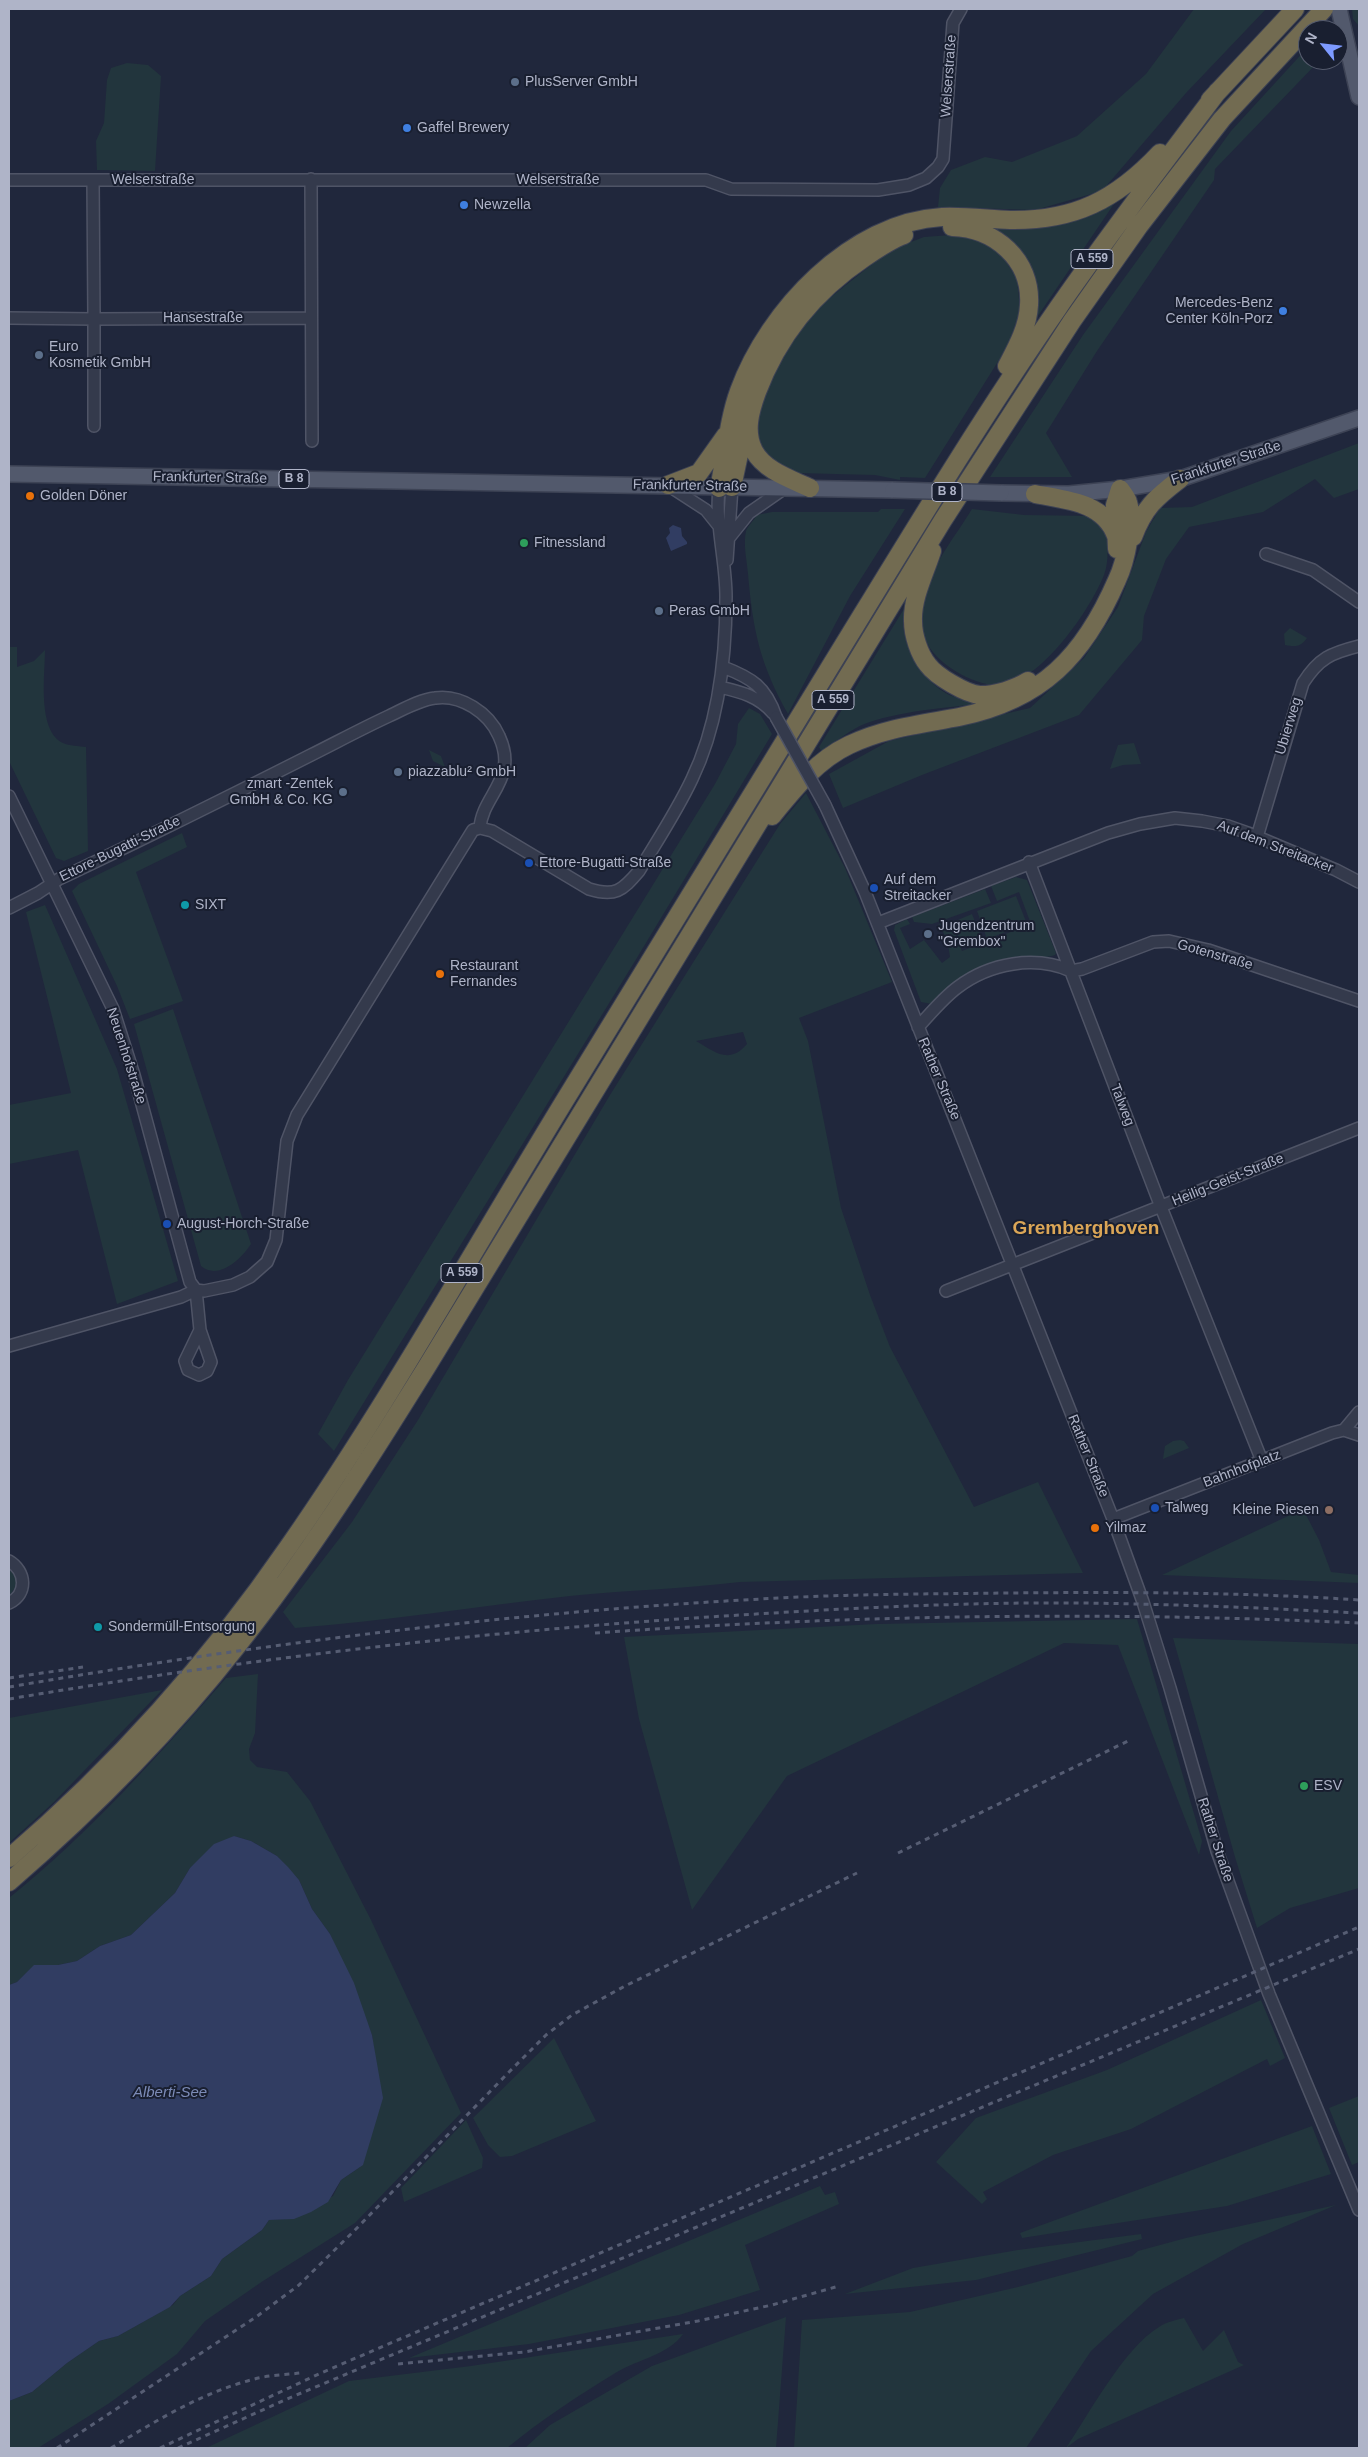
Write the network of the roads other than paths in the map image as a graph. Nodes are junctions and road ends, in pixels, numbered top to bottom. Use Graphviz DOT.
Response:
graph roads {
  1 [pos="961,9"];
  2 [pos="1295,9"];
  3 [pos="1324,9"];
  4 [pos="1338,9"];
  5 [pos="1354,50"];
  6 [pos="1218,91"];
  7 [pos="1359,96"];
  8 [pos="311,179"];
  9 [pos="9,180"];
  10 [pos="93,180"];
  11 [pos="9,318"];
  12 [pos="311,318"];
  13 [pos="94,319"];
  14 [pos="749,418"];
  15 [pos="1359,418"];
  16 [pos="732,423"];
  17 [pos="94,426"];
  18 [pos="974,434"];
  19 [pos="312,440"];
  20 [pos="9,474"];
  21 [pos="1180,480"];
  22 [pos="668,486"];
  23 [pos="726,487"];
  24 [pos="785,488"];
  25 [pos="810,488"];
  26 [pos="1120,489"];
  27 [pos="1036,494"];
  28 [pos="943,520"];
  29 [pos="718,525"];
  30 [pos="729,538"];
  31 [pos="1122,547"];
  32 [pos="1266,554"];
  33 [pos="725,572"];
  34 [pos="1359,602"];
  35 [pos="1359,646"];
  36 [pos="723,666"];
  37 [pos="720,686"];
  38 [pos="768,702"];
  39 [pos="9,796"];
  40 [pos="480,828"];
  41 [pos="1257,837"];
  42 [pos="1029,862"];
  43 [pos="721,880"];
  44 [pos="1359,882"];
  45 [pos="51,883"];
  46 [pos="9,908"];
  47 [pos="878,923"];
  48 [pos="1071,971"];
  49 [pos="1359,1001"];
  50 [pos="918,1027"];
  51 [pos="1359,1128"];
  52 [pos="1161,1207"];
  53 [pos="1013,1264"];
  54 [pos="196,1290"];
  55 [pos="946,1291"];
  56 [pos="200,1330"];
  57 [pos="9,1346"];
  58 [pos="1359,1412"];
  59 [pos="1344,1430"];
  60 [pos="1359,1435"];
  61 [pos="1262,1461"];
  62 [pos="1112,1519"];
  63 [pos="9,1561"];
  64 [pos="9,1603"];
  65 [pos="9,1858"];
  66 [pos="9,1882"];
  67 [pos="1359,2210"];
  1 -- 8 [label="street, Welserstraße"];
  2 -- 6 [label="highway, A 559"];
  3 -- 28 [label="highway, A 559"];
  4 -- 5 [label="main road"];
  5 -- 7 [label="main road"];
  6 -- 16 [label="highway"];
  6 -- 18 [label="highway, A 559"];
  8 -- 10 [label="street, Welserstraße"];
  8 -- 12 [label="street"];
  9 -- 10 [label="street, Welserstraße"];
  10 -- 13 [label="street"];
  11 -- 13 [label="street, Hansestraße"];
  12 -- 13 [label="street, Hansestraße"];
  12 -- 19 [label="street"];
  13 -- 17 [label="street"];
  14 -- 18 [label="highway"];
  14 -- 23 [label="highway"];
  14 -- 25 [label="highway"];
  15 -- 21 [label="main road, Frankfurter Straße / B 8"];
  16 -- 22 [label="highway"];
  16 -- 23 [label="highway"];
  18 -- 65 [label="highway, A 559"];
  20 -- 22 [label="main road, Frankfurter Straße / B 8"];
  21 -- 26 [label="main road, Frankfurter Straße / B 8"];
  21 -- 31 [label="highway"];
  22 -- 23 [label="main road, Frankfurter Straße / B 8"];
  22 -- 29 [label="street"];
  23 -- 24 [label="main road, Frankfurter Straße / B 8"];
  23 -- 29 [label="street"];
  23 -- 30 [label="street"];
  24 -- 25 [label="main road, Frankfurter Straße / B 8"];
  24 -- 30 [label="street"];
  25 -- 27 [label="main road, Frankfurter Straße / B 8, bridge"];
  26 -- 27 [label="main road, Frankfurter Straße / B 8"];
  26 -- 31 [label="highway"];
  27 -- 31 [label="highway"];
  28 -- 31 [label="highway"];
  28 -- 43 [label="highway, A 559"];
  29 -- 33 [label="street"];
  30 -- 33 [label="street"];
  31 -- 43 [label="highway"];
  32 -- 34 [label="street"];
  33 -- 36 [label="street"];
  35 -- 41 [label="street, Ubierweg"];
  36 -- 37 [label="street"];
  36 -- 38 [label="street"];
  37 -- 38 [label="street"];
  37 -- 40 [label="street"];
  38 -- 47 [label="street, Rather Straße, bridge"];
  39 -- 45 [label="street, Neuenhofstraße"];
  40 -- 45 [label="street, Ettore-Bugatti-Straße"];
  40 -- 54 [label="street, Ettore-Bugatti-Straße"];
  41 -- 42 [label="street, Auf dem Streitacker"];
  41 -- 44 [label="street, Auf dem Streitacker"];
  42 -- 47 [label="street, Auf dem Streitacker"];
  42 -- 48 [label="street, Talweg"];
  43 -- 66 [label="highway, A 559"];
  45 -- 46 [label="street, Ettore-Bugatti-Straße"];
  45 -- 54 [label="street, Neuenhofstraße"];
  47 -- 50 [label="street, Rather Straße"];
  48 -- 49 [label="street, Gotenstraße"];
  48 -- 50 [label="street"];
  48 -- 52 [label="street, Talweg"];
  50 -- 53 [label="street, Rather Straße"];
  51 -- 52 [label="street, Heilig-Geist-Straße"];
  52 -- 53 [label="street, Heilig-Geist-Straße"];
  52 -- 61 [label="street, Talweg"];
  53 -- 55 [label="street, Heilig-Geist-Straße"];
  53 -- 62 [label="street, Rather Straße"];
  54 -- 56 [label="street, Neuenhofstraße"];
  54 -- 57 [label="street"];
  58 -- 59 [label="street"];
  59 -- 60 [label="street"];
  59 -- 61 [label="street, Bahnhofplatz"];
  61 -- 62 [label="street, Bahnhofplatz"];
  62 -- 67 [label="street, Rather Straße"];
  63 -- 64 [label="street"];
}
